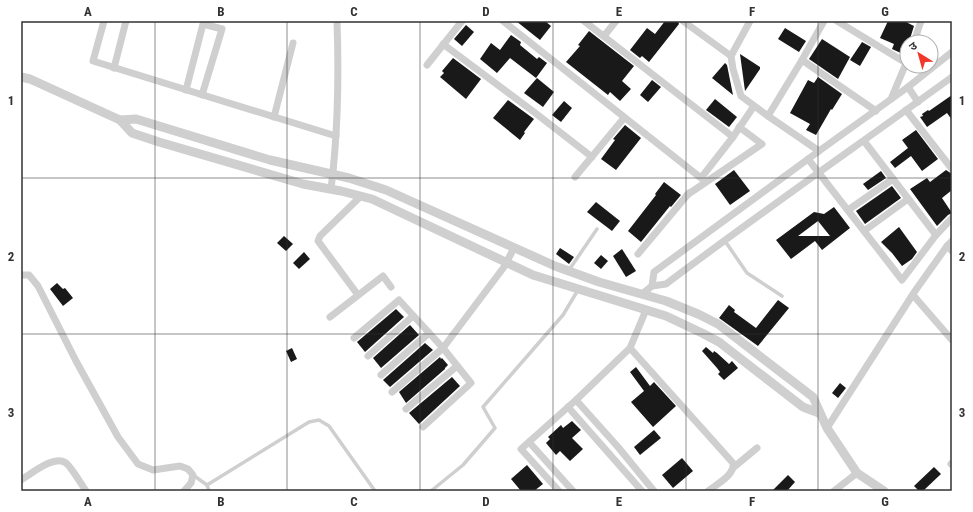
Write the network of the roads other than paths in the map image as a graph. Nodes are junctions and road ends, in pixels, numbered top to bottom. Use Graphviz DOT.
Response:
graph roads {
  1 [pos="104,21"];
  2 [pos="126,21"];
  3 [pos="338,21"];
  4 [pos="462,21"];
  5 [pos="503,21"];
  6 [pos="584,21"];
  7 [pos="616,21"];
  8 [pos="684,21"];
  9 [pos="750,21"];
  10 [pos="824,21"];
  11 [pos="837,21"];
  12 [pos="921,21"];
  13 [pos="917,34"];
  14 [pos="604,36"];
  15 [pos="293,43"];
  16 [pos="443,44"];
  17 [pos="952,52"];
  18 [pos="731,56"];
  19 [pos="899,57"];
  20 [pos="802,60"];
  21 [pos="427,65"];
  22 [pos="114,68"];
  23 [pos="902,74"];
  24 [pos="21,77"];
  25 [pos="952,77"];
  26 [pos="908,87"];
  27 [pos="186,90"];
  28 [pos="202,95"];
  29 [pos="891,99"];
  30 [pos="918,102"];
  31 [pos="754,106"];
  32 [pos="876,110"];
  33 [pos="906,110"];
  34 [pos="768,116"];
  35 [pos="274,117"];
  36 [pos="624,118"];
  37 [pos="120,120"];
  38 [pos="740,127"];
  39 [pos="336,136"];
  40 [pos="733,137"];
  41 [pos="864,141"];
  42 [pos="819,151"];
  43 [pos="592,157"];
  44 [pos="808,159"];
  45 [pos="952,169"];
  46 [pos="819,172"];
  47 [pos="332,174"];
  48 [pos="575,177"];
  49 [pos="701,178"];
  50 [pos="893,179"];
  51 [pos="330,189"];
  52 [pos="687,195"];
  53 [pos="361,196"];
  54 [pos="908,199"];
  55 [pos="848,210"];
  56 [pos="952,218"];
  57 [pos="597,229"];
  58 [pos="864,231"];
  59 [pos="936,235"];
  60 [pos="725,241"];
  61 [pos="950,246"];
  62 [pos="514,248"];
  63 [pos="638,254"];
  64 [pos="506,263"];
  65 [pos="568,271"];
  66 [pos="21,275"];
  67 [pos="652,286"];
  68 [pos="391,287"];
  69 [pos="579,290"];
  70 [pos="642,294"];
  71 [pos="358,295"];
  72 [pos="913,295"];
  73 [pos="782,296"];
  74 [pos="646,310"];
  75 [pos="413,316"];
  76 [pos="330,317"];
  77 [pos="429,333"];
  78 [pos="354,338"];
  79 [pos="952,340"];
  80 [pos="443,348"];
  81 [pos="630,348"];
  82 [pos="368,356"];
  83 [pos="457,366"];
  84 [pos="381,375"];
  85 [pos="392,392"];
  86 [pos="576,400"];
  87 [pos="568,407"];
  88 [pos="406,408"];
  89 [pos="819,413"];
  90 [pos="423,427"];
  91 [pos="827,428"];
  92 [pos="529,442"];
  93 [pos="757,448"];
  94 [pos="734,467"];
  95 [pos="857,473"];
  96 [pos="193,475"];
  97 [pos="21,480"];
  98 [pos="207,485"];
  99 [pos="86,491"];
  100 [pos="184,491"];
  101 [pos="209,491"];
  102 [pos="375,491"];
  103 [pos="431,491"];
  104 [pos="559,491"];
  105 [pos="573,491"];
  106 [pos="642,491"];
  107 [pos="654,491"];
  108 [pos="708,491"];
  109 [pos="834,491"];
  110 [pos="884,491"];
  1 -- 22 [label="street"];
  2 -- 22 [label="street"];
  3 -- 39 [label="street"];
  4 -- 16 [label="street"];
  5 -- 36 [label="street"];
  6 -- 14 [label="street"];
  7 -- 14 [label="street"];
  8 -- 18 [label="street"];
  9 -- 18 [label="street"];
  10 -- 20 [label="street"];
  11 -- 19 [label="street"];
  12 -- 13 [label="street"];
  14 -- 40 [label="street"];
  15 -- 35 [label="street"];
  16 -- 21 [label="street"];
  16 -- 43 [label="street"];
  17 -- 26 [label="street"];
  18 -- 31 [label="street"];
  20 -- 32 [label="street"];
  20 -- 34 [label="street"];
  22 -- 27 [label="street"];
  23 -- 29 [label="street"];
  24 -- 37 [label="street"];
  25 -- 30 [label="street"];
  26 -- 29 [label="street"];
  26 -- 30 [label="street"];
  27 -- 28 [label="street"];
  27 -- 28 [label="street"];
  28 -- 35 [label="street"];
  29 -- 32 [label="street"];
  30 -- 33 [label="street"];
  31 -- 34 [label="street"];
  31 -- 38 [label="street"];
  32 -- 42 [label="street"];
  33 -- 41 [label="street"];
  33 -- 45 [label="street"];
  34 -- 42 [label="street"];
  35 -- 39 [label="street"];
  36 -- 43 [label="street"];
  36 -- 49 [label="street"];
  37 -- 47 [label="street"];
  37 -- 51 [label="street"];
  38 -- 40 [label="street"];
  38 -- 52 [label="street"];
  39 -- 47 [label="street"];
  40 -- 49 [label="street"];
  41 -- 46 [label="street"];
  41 -- 50 [label="street"];
  42 -- 44 [label="street"];
  43 -- 48 [label="street"];
  44 -- 46 [label="street"];
  44 -- 67 [label="street"];
  46 -- 55 [label="street"];
  46 -- 60 [label="street"];
  47 -- 51 [label="street"];
  47 -- 62 [label="street"];
  49 -- 52 [label="street"];
  50 -- 54 [label="street"];
  50 -- 55 [label="street"];
  51 -- 53 [label="street"];
  52 -- 63 [label="street"];
  53 -- 64 [label="street"];
  53 -- 71 [label="street"];
  54 -- 58 [label="street"];
  54 -- 59 [label="street"];
  55 -- 58 [label="street"];
  56 -- 59 [label="street"];
  57 -- 65 [label="lane"];
  58 -- 59 [label="street"];
  60 -- 67 [label="street"];
  60 -- 73 [label="lane"];
  61 -- 72 [label="street"];
  62 -- 64 [label="street"];
  62 -- 65 [label="street"];
  64 -- 69 [label="street"];
  64 -- 80 [label="street"];
  65 -- 70 [label="street"];
  66 -- 96 [label="street"];
  67 -- 70 [label="street"];
  68 -- 71 [label="street"];
  69 -- 74 [label="street"];
  69 -- 103 [label="lane"];
  70 -- 89 [label="street"];
  71 -- 76 [label="street"];
  72 -- 79 [label="street"];
  72 -- 91 [label="street"];
  74 -- 81 [label="street"];
  74 -- 89 [label="street"];
  75 -- 77 [label="street"];
  75 -- 78 [label="street"];
  75 -- 82 [label="street"];
  77 -- 80 [label="street"];
  77 -- 84 [label="street"];
  80 -- 83 [label="street"];
  80 -- 85 [label="street"];
  81 -- 86 [label="street"];
  81 -- 94 [label="street"];
  83 -- 88 [label="street"];
  83 -- 90 [label="street"];
  86 -- 87 [label="street"];
  86 -- 107 [label="street"];
  87 -- 92 [label="street"];
  87 -- 106 [label="street"];
  89 -- 91 [label="street"];
  91 -- 95 [label="street"];
  92 -- 104 [label="street"];
  92 -- 105 [label="street"];
  93 -- 94 [label="street"];
  94 -- 108 [label="street"];
  95 -- 109 [label="street"];
  95 -- 110 [label="street"];
  96 -- 98 [label="lane"];
  96 -- 100 [label="street"];
  97 -- 99 [label="street"];
  98 -- 101 [label="lane"];
  98 -- 102 [label="lane"];
}
